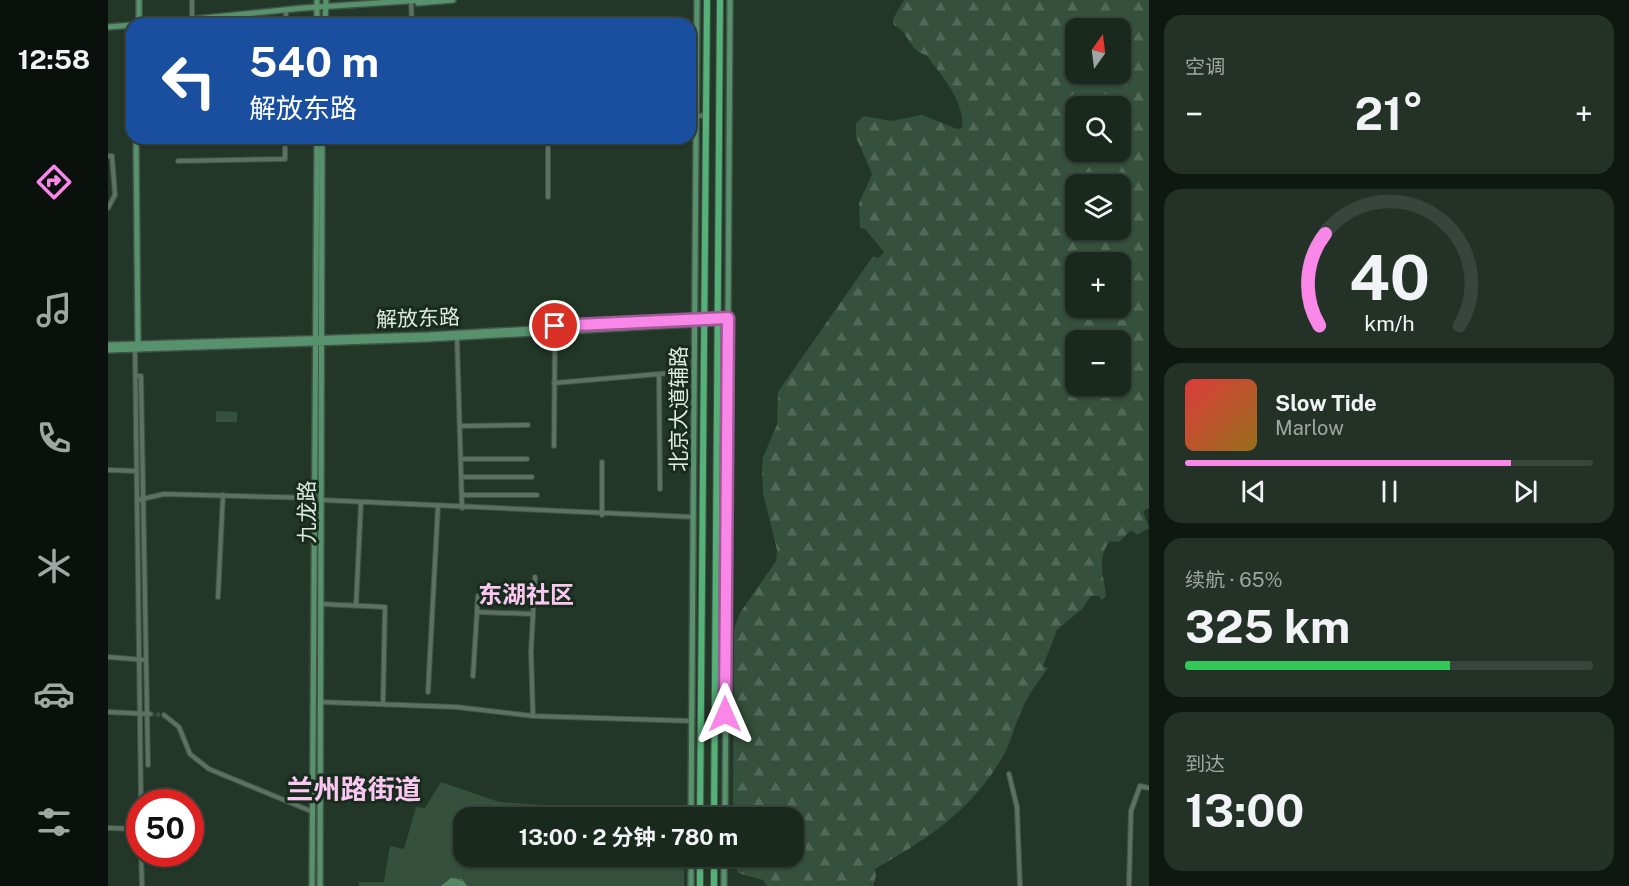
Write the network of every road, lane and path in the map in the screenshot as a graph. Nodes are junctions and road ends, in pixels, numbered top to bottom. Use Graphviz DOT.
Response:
graph roads {
  1 [pos="138,0"];
  2 [pos="192,0"];
  3 [pos="318,0"];
  4 [pos="326,0"];
  5 [pos="422,0"];
  6 [pos="453,0"];
  7 [pos="696,0"];
  8 [pos="707,0"];
  9 [pos="720,0"];
  10 [pos="730,0"];
  11 [pos="411,2"];
  12 [pos="360,4"];
  13 [pos="317,9"];
  14 [pos="326,9"];
  15 [pos="286,12"];
  16 [pos="138,18"];
  17 [pos="190,18"];
  18 [pos="234,18"];
  19 [pos="286,18"];
  20 [pos="317,18"];
  21 [pos="325,18"];
  22 [pos="412,18"];
  23 [pos="696,18"];
  24 [pos="126,27"];
  25 [pos="108,29"];
  26 [pos="706,115"];
  27 [pos="696,116"];
  28 [pos="137,144"];
  29 [pos="285,144"];
  30 [pos="317,144"];
  31 [pos="322,144"];
  32 [pos="548,144"];
  33 [pos="693,144"];
  34 [pos="108,156"];
  35 [pos="178,161"];
  36 [pos="548,197"];
  37 [pos="108,208"];
  38 [pos="728,320"];
  39 [pos="718,321"];
  40 [pos="694,322"];
  41 [pos="704,322"];
  42 [pos="555,328"];
  43 [pos="457,335"];
  44 [pos="318,340"];
  45 [pos="138,346"];
  46 [pos="108,348"];
  47 [pos="694,371"];
  48 [pos="135,376"];
  49 [pos="659,376"];
  50 [pos="554,383"];
  51 [pos="528,425"];
  52 [pos="460,426"];
  53 [pos="554,446"];
  54 [pos="461,459"];
  55 [pos="527,459"];
  56 [pos="602,462"];
  57 [pos="108,470"];
  58 [pos="136,471"];
  59 [pos="461,477"];
  60 [pos="532,477"];
  61 [pos="660,489"];
  62 [pos="223,495"];
  63 [pos="462,495"];
  64 [pos="537,495"];
  65 [pos="144,498"];
  66 [pos="314,498"];
  67 [pos="138,500"];
  68 [pos="322,500"];
  69 [pos="361,502"];
  70 [pos="438,506"];
  71 [pos="462,508"];
  72 [pos="602,515"];
  73 [pos="693,517"];
  74 [pos="535,577"];
  75 [pos="478,596"];
  76 [pos="218,597"];
  77 [pos="321,604"];
  78 [pos="356,606"];
  79 [pos="477,612"];
  80 [pos="534,614"];
  81 [pos="108,657"];
  82 [pos="138,659"];
  83 [pos="146,660"];
  84 [pos="473,676"];
  85 [pos="429,692"];
  86 [pos="321,702"];
  87 [pos="383,703"];
  88 [pos="108,712"];
  89 [pos="138,714"];
  90 [pos="149,714"];
  91 [pos="164,715"];
  92 [pos="533,716"];
  93 [pos="692,721"];
  94 [pos="148,765"];
  95 [pos="1009,774"];
  96 [pos="1149,788"];
  97 [pos="141,789"];
  98 [pos="691,807"];
  99 [pos="700,807"];
  100 [pos="714,807"];
  101 [pos="725,807"];
  102 [pos="313,812"];
  103 [pos="108,828"];
  104 [pos="126,829"];
  105 [pos="141,867"];
  106 [pos="691,867"];
  107 [pos="700,867"];
  108 [pos="714,867"];
  109 [pos="724,867"];
  110 [pos="142,886"];
  111 [pos="312,886"];
  112 [pos="320,886"];
  113 [pos="691,886"];
  114 [pos="700,886"];
  115 [pos="714,886"];
  116 [pos="724,886"];
  117 [pos="1020,886"];
  118 [pos="1129,886"];
  1 -- 16 [label="main road"];
  2 -- 17 [label="street"];
  3 -- 13 [label="main road"];
  4 -- 14 [label="main road"];
  5 -- 11 [label="main road"];
  6 -- 11 [label="main road"];
  7 -- 23 [label="main road, 北京大道辅路"];
  8 -- 26 [label="main road"];
  9 -- 39 [label="main road"];
  10 -- 38 [label="main road"];
  11 -- 12 [label="main road"];
  11 -- 22 [label="street"];
  12 -- 14 [label="main road"];
  13 -- 14 [label="main road"];
  13 -- 15 [label="main road"];
  13 -- 20 [label="main road"];
  14 -- 21 [label="main road"];
  15 -- 18 [label="main road"];
  15 -- 19 [label="street"];
  24 -- 25 [label="main road"];
  26 -- 27 [label="street"];
  26 -- 41 [label="main road"];
  28 -- 45 [label="main road"];
  29 -- 35 [label="street"];
  30 -- 44 [label="main road, 九龙路"];
  31 -- 44 [label="main road, 九龙路"];
  32 -- 36 [label="street"];
  33 -- 40 [label="main road, 北京大道辅路"];
  34 -- 37 [label="street"];
  38 -- 39 [label="main road, 解放东路"];
  38 -- 101 [label="main road"];
  39 -- 41 [label="main road, 解放东路"];
  39 -- 100 [label="main road"];
  40 -- 41 [label="main road, 解放东路"];
  40 -- 42 [label="main road, 解放东路"];
  40 -- 47 [label="main road, 北京大道辅路"];
  41 -- 99 [label="main road"];
  42 -- 43 [label="main road, 解放东路"];
  42 -- 50 [label="street"];
  43 -- 44 [label="main road, 解放东路"];
  43 -- 52 [label="street"];
  44 -- 45 [label="main road, 解放东路"];
  44 -- 66 [label="main road, 九龙路"];
  44 -- 68 [label="main road, 九龙路"];
  45 -- 46 [label="main road, 解放东路"];
  45 -- 48 [label="street"];
  47 -- 49 [label="street"];
  47 -- 73 [label="main road, 北京大道辅路"];
  48 -- 58 [label="street"];
  48 -- 65 [label="street"];
  49 -- 50 [label="street"];
  49 -- 61 [label="street"];
  50 -- 53 [label="street"];
  51 -- 52 [label="street"];
  52 -- 54 [label="street"];
  54 -- 55 [label="street"];
  54 -- 59 [label="street"];
  56 -- 72 [label="street"];
  57 -- 58 [label="street"];
  58 -- 67 [label="street"];
  59 -- 60 [label="street"];
  59 -- 63 [label="street"];
  62 -- 65 [label="street"];
  62 -- 66 [label="street"];
  62 -- 76 [label="street"];
  63 -- 64 [label="street"];
  63 -- 71 [label="street"];
  65 -- 67 [label="street"];
  65 -- 83 [label="street"];
  66 -- 102 [label="main road, 九龙路"];
  67 -- 82 [label="street"];
  68 -- 69 [label="street"];
  68 -- 77 [label="main road, 九龙路"];
  69 -- 70 [label="street"];
  69 -- 78 [label="street"];
  70 -- 71 [label="street"];
  70 -- 85 [label="street"];
  71 -- 72 [label="street"];
  72 -- 73 [label="street"];
  73 -- 93 [label="main road, 北京大道辅路"];
  74 -- 80 [label="street"];
  75 -- 79 [label="street"];
  77 -- 78 [label="street"];
  77 -- 86 [label="main road, 九龙路"];
  78 -- 87 [label="street"];
  79 -- 80 [label="street"];
  79 -- 84 [label="street"];
  80 -- 92 [label="street"];
  81 -- 82 [label="street"];
  82 -- 83 [label="street"];
  82 -- 89 [label="street"];
  83 -- 90 [label="street"];
  86 -- 87 [label="street"];
  86 -- 112 [label="main road, 九龙路"];
  87 -- 92 [label="street"];
  88 -- 89 [label="street"];
  89 -- 90 [label="street"];
  89 -- 97 [label="street"];
  90 -- 94 [label="street"];
  91 -- 102 [label="street"];
  92 -- 93 [label="street"];
  93 -- 98 [label="main road, 北京大道辅路"];
  95 -- 117 [label="street"];
  96 -- 118 [label="street"];
  102 -- 111 [label="main road, 九龙路"];
  103 -- 104 [label="street"];
  105 -- 110 [label="street"];
  106 -- 113 [label="main road"];
  107 -- 114 [label="main road"];
  108 -- 115 [label="main road"];
  109 -- 116 [label="main road"];
}
